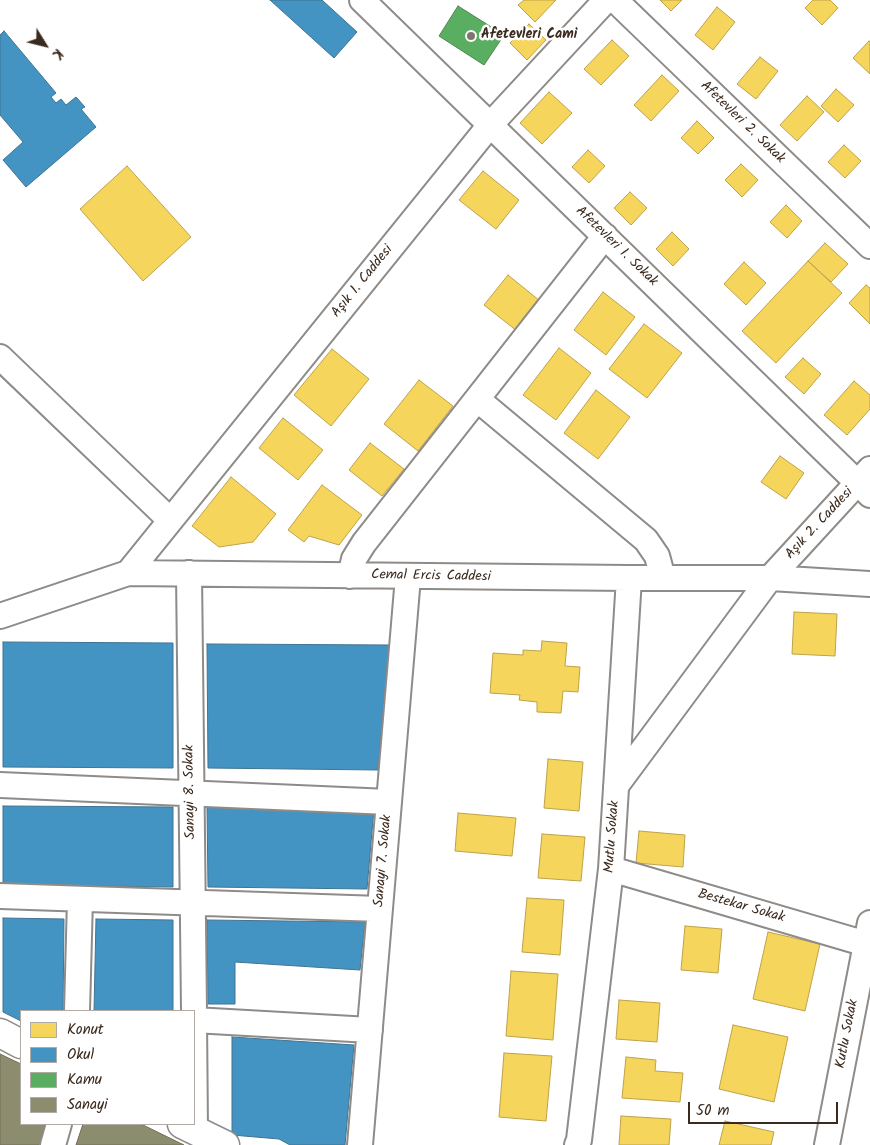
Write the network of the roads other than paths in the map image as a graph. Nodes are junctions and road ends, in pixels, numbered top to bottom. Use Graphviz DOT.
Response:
graph roads {
  1 [pos="362,0"];
  2 [pos="606,0"];
  3 [pos="614,0"];
  4 [pos="490,125"];
  5 [pos="605,236"];
  6 [pos="870,246"];
  7 [pos="0,357"];
  8 [pos="477,399"];
  9 [pos="866,482"];
  10 [pos="170,520"];
  11 [pos="128,573"];
  12 [pos="189,573"];
  13 [pos="350,576"];
  14 [pos="408,576"];
  15 [pos="629,578"];
  16 [pos="660,578"];
  17 [pos="770,578"];
  18 [pos="870,584"];
  19 [pos="0,616"];
  20 [pos="0,785"];
  21 [pos="616,786"];
  22 [pos="191,793"];
  23 [pos="389,802"];
  24 [pos="612,870"];
  25 [pos="0,896"];
  26 [pos="80,899"];
  27 [pos="192,903"];
  28 [pos="380,909"];
  29 [pos="869,937"];
  30 [pos="77,1010"];
  31 [pos="194,1010"];
  32 [pos="195,1019"];
  33 [pos="370,1030"];
  34 [pos="0,1033"];
  35 [pos="20,1043"];
  36 [pos="60,1125"];
  37 [pos="188,1127"];
  38 [pos="53,1145"];
  39 [pos="224,1145"];
  40 [pos="360,1145"];
  41 [pos="577,1145"];
  42 [pos="827,1145"];
  1 -- 4 [label="street, Afetevleri 1. Sokak"];
  2 -- 4 [label="street, Aşık 1. Caddesi"];
  3 -- 6 [label="street, Afetevleri 2. Sokak"];
  4 -- 5 [label="street, Afetevleri 1. Sokak"];
  4 -- 10 [label="street, Aşık 1. Caddesi"];
  5 -- 8 [label="street"];
  5 -- 9 [label="street, Afetevleri 1. Sokak"];
  7 -- 10 [label="street"];
  8 -- 13 [label="street"];
  8 -- 16 [label="street"];
  9 -- 17 [label="street, Aşık 2. Caddesi"];
  10 -- 11 [label="street, Aşık 1. Caddesi"];
  11 -- 12 [label="street, Cemal Ercis Caddesi"];
  11 -- 19 [label="street, Cemal Ercis Caddesi"];
  12 -- 13 [label="street, Cemal Ercis Caddesi"];
  12 -- 22 [label="street, Sanayi 8. Sokak"];
  13 -- 14 [label="street, Cemal Ercis Caddesi"];
  14 -- 15 [label="street, Cemal Ercis Caddesi"];
  14 -- 23 [label="street, Sanayi 7. Sokak"];
  15 -- 16 [label="street, Cemal Ercis Caddesi"];
  15 -- 21 [label="street"];
  16 -- 17 [label="street, Cemal Ercis Caddesi"];
  17 -- 18 [label="street, Cemal Ercis Caddesi"];
  17 -- 21 [label="street, Mutlu Sokak"];
  20 -- 22 [label="street"];
  21 -- 24 [label="street, Mutlu Sokak"];
  22 -- 23 [label="street"];
  22 -- 27 [label="street, Sanayi 8. Sokak"];
  23 -- 28 [label="street, Sanayi 7. Sokak"];
  24 -- 29 [label="street, Bestekar Sokak"];
  24 -- 41 [label="street, Mutlu Sokak"];
  25 -- 26 [label="street"];
  26 -- 27 [label="street"];
  26 -- 30 [label="street"];
  27 -- 28 [label="street"];
  27 -- 31 [label="street, Sanayi 8. Sokak"];
  28 -- 33 [label="street, Sanayi 7. Sokak"];
  29 -- 42 [label="street, Kutlu Sokak"];
  32 -- 33 [label="street"];
  33 -- 40 [label="street, Sanayi 7. Sokak"];
  34 -- 35 [label="street"];
  36 -- 38 [label="street"];
  37 -- 39 [label="street"];
}
